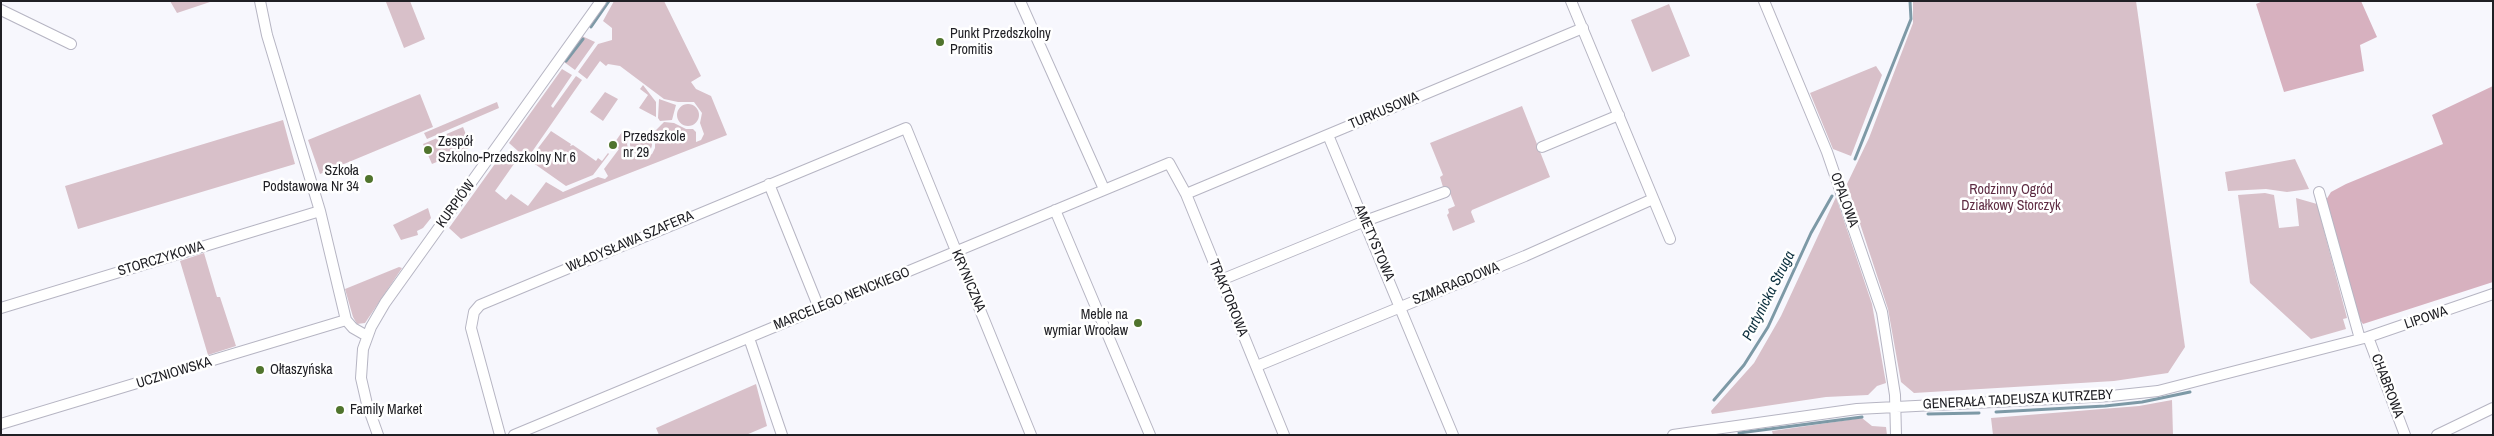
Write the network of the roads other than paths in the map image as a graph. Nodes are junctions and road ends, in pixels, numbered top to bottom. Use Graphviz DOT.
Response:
graph roads {
  1 [pos="260,1"];
  2 [pos="601,1"];
  3 [pos="1020,1"];
  4 [pos="1571,1"];
  5 [pos="1764,1"];
  6 [pos="1,10"];
  7 [pos="1583,28"];
  8 [pos="71,44"];
  9 [pos="1619,115"];
  10 [pos="906,128"];
  11 [pos="1328,134"];
  12 [pos="1542,147"];
  13 [pos="1169,163"];
  14 [pos="769,184"];
  15 [pos="1104,189"];
  16 [pos="1445,192"];
  17 [pos="2319,192"];
  18 [pos="1186,194"];
  19 [pos="1653,199"];
  20 [pos="1055,210"];
  21 [pos="320,211"];
  22 [pos="1365,221"];
  23 [pos="1670,239"];
  24 [pos="956,252"];
  25 [pos="1221,280"];
  26 [pos="2493,294"];
  27 [pos="1401,307"];
  28 [pos="1,308"];
  29 [pos="819,308"];
  30 [pos="346,320"];
  31 [pos="367,336"];
  32 [pos="749,338"];
  33 [pos="2362,339"];
  34 [pos="1257,366"];
  35 [pos="1896,407"];
  36 [pos="2493,408"];
  37 [pos="1,424"];
  38 [pos="378,435"];
  39 [pos="500,435"];
  40 [pos="514,435"];
  41 [pos="782,435"];
  42 [pos="1031,435"];
  43 [pos="1150,435"];
  44 [pos="1284,435"];
  45 [pos="1453,435"];
  46 [pos="1673,435"];
  47 [pos="1896,435"];
  48 [pos="2405,435"];
  49 [pos="2437,435"];
  1 -- 21 [label="street"];
  2 -- 31 [label="street, KURPIÓW"];
  3 -- 15 [label="street"];
  4 -- 7 [label="street"];
  5 -- 35 [label="street, OPALOWA"];
  6 -- 8 [label="street"];
  7 -- 9 [label="street"];
  7 -- 11 [label="street, TURKUSOWA"];
  9 -- 12 [label="street"];
  9 -- 19 [label="street"];
  10 -- 14 [label="street, WŁADYSŁAWA SZAFERA"];
  10 -- 24 [label="street, KRYNICZNA"];
  11 -- 18 [label="street, TURKUSOWA"];
  11 -- 22 [label="street, AMETYSTOWA"];
  13 -- 15 [label="street, MARCELEGO NENCKIEGO"];
  13 -- 18 [label="street, TRAKTOROWA"];
  14 -- 29 [label="street"];
  14 -- 39 [label="street, WŁADYSŁAWA SZAFERA"];
  15 -- 20 [label="street, MARCELEGO NENCKIEGO"];
  16 -- 22 [label="street"];
  17 -- 33 [label="street, CHABROWA"];
  18 -- 25 [label="street, TRAKTOROWA"];
  19 -- 23 [label="street"];
  19 -- 27 [label="street, SZMARAGDOWA"];
  20 -- 24 [label="street, MARCELEGO NENCKIEGO"];
  20 -- 43 [label="street"];
  21 -- 28 [label="street, STORCZYKOWA"];
  21 -- 30 [label="street"];
  22 -- 25 [label="street"];
  22 -- 27 [label="street, AMETYSTOWA"];
  24 -- 29 [label="street, MARCELEGO NENCKIEGO"];
  24 -- 42 [label="street, KRYNICZNA"];
  25 -- 34 [label="street, TRAKTOROWA"];
  26 -- 33 [label="street, LIPOWA"];
  27 -- 34 [label="street, SZMARAGDOWA"];
  27 -- 45 [label="street, AMETYSTOWA"];
  29 -- 32 [label="street, MARCELEGO NENCKIEGO"];
  30 -- 31 [label="street"];
  30 -- 37 [label="street, UCZNIOWSKA"];
  31 -- 38 [label="street, KURPIÓW"];
  32 -- 40 [label="street, MARCELEGO NENCKIEGO"];
  32 -- 41 [label="street"];
  33 -- 35 [label="street, GENERAŁA TADEUSZA KUTRZEBY"];
  33 -- 48 [label="street, CHABROWA"];
  34 -- 44 [label="street, TRAKTOROWA"];
  35 -- 46 [label="street, GENERAŁA TADEUSZA KUTRZEBY"];
  35 -- 47 [label="street, OPALOWA"];
  36 -- 49 [label="street"];
}
